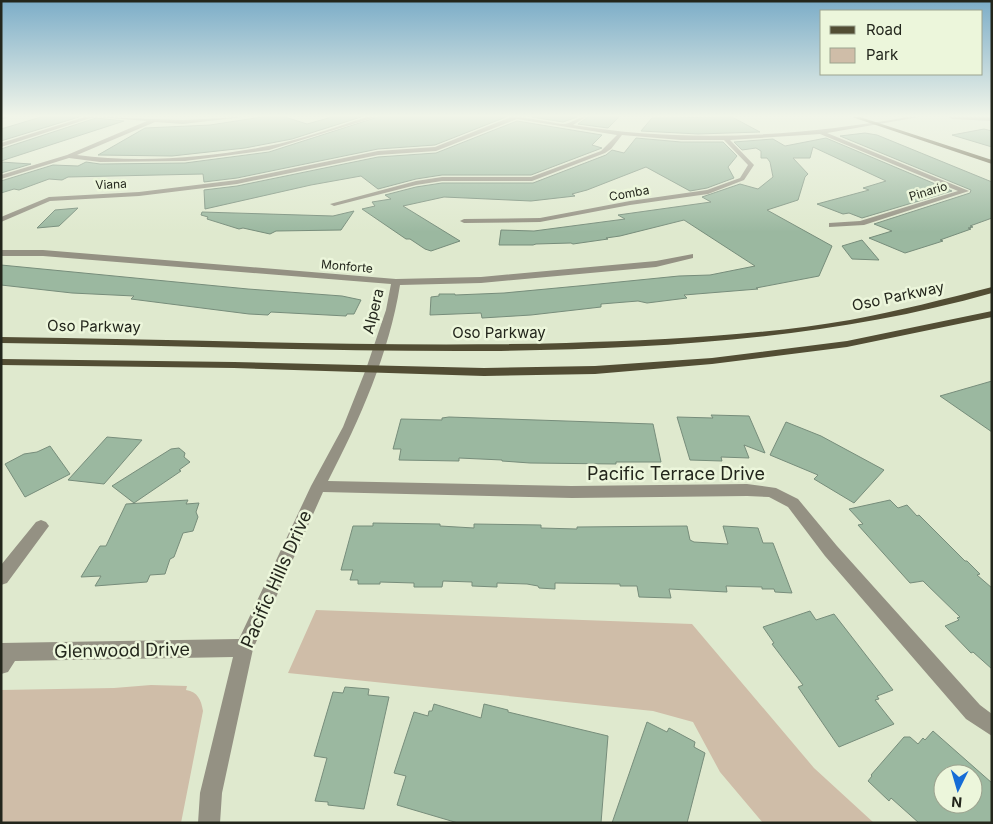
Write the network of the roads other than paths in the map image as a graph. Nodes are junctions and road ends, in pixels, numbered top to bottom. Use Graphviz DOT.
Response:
graph roads {
  1 [pos="212,155"];
  2 [pos="366,155"];
  3 [pos="594,155"];
  4 [pos="742,155"];
  5 [pos="877,155"];
  6 [pos="972,155"];
  7 [pos="69,156"];
  8 [pos="992,162"];
  9 [pos="1,177"];
  10 [pos="334,204"];
  11 [pos="1,220"];
  12 [pos="464,221"];
  13 [pos="832,226"];
  14 [pos="1,253"];
  15 [pos="690,256"];
  16 [pos="396,282"];
  17 [pos="992,290"];
  18 [pos="992,314"];
  19 [pos="1,340"];
  20 [pos="379,347"];
  21 [pos="1,362"];
  22 [pos="372,369"];
  23 [pos="318,486"];
  24 [pos="41,526"];
  25 [pos="1,578"];
  26 [pos="244,648"];
  27 [pos="5,656"];
  28 [pos="992,726"];
  29 [pos="209,823"];
  1 -- 7 [label="street"];
  2 -- 11 [label="street, Viana"];
  3 -- 10 [label="street"];
  4 -- 12 [label="street, Comba"];
  5 -- 13 [label="street, Pinario"];
  6 -- 8 [label="main road"];
  7 -- 9 [label="street"];
  14 -- 16 [label="street, Monforte"];
  15 -- 16 [label="street, Monforte"];
  16 -- 20 [label="street, Alpera"];
  17 -- 20 [label="main road, Oso Parkway"];
  18 -- 22 [label="main road"];
  19 -- 20 [label="main road, Oso Parkway"];
  20 -- 22 [label="street, Pacific Hills Drive"];
  21 -- 22 [label="main road"];
  22 -- 23 [label="street, Pacific Hills Drive"];
  23 -- 26 [label="street, Pacific Hills Drive"];
  23 -- 28 [label="street, Pacific Terrace Drive"];
  24 -- 25 [label="street"];
  26 -- 27 [label="street, Glenwood Drive"];
  26 -- 29 [label="street, Pacific Hills Drive"];
}
